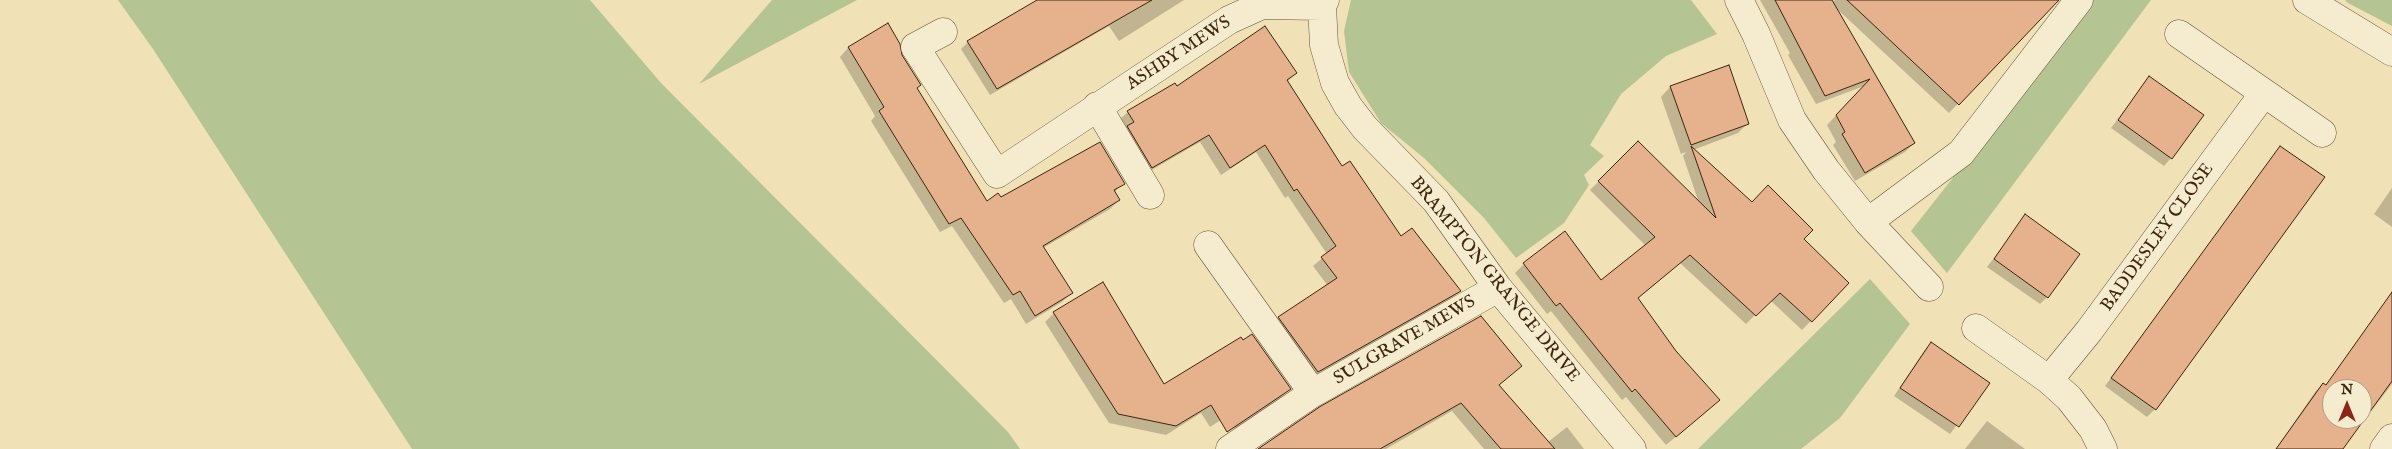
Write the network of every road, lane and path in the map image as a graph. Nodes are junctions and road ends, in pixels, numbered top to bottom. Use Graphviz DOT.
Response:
graph roads {
  1 [pos="1739,0"];
  2 [pos="2079,0"];
  3 [pos="2307,0"];
  4 [pos="1323,3"];
  5 [pos="943,32"];
  6 [pos="2179,34"];
  7 [pos="2392,52"];
  8 [pos="2264,93"];
  9 [pos="1098,106"];
  10 [pos="2322,133"];
  11 [pos="1150,195"];
  12 [pos="1868,222"];
  13 [pos="1208,245"];
  14 [pos="1929,287"];
  15 [pos="1498,288"];
  16 [pos="1976,328"];
  17 [pos="2049,380"];
  18 [pos="1313,393"];
  19 [pos="2392,438"];
  20 [pos="1230,449"];
  21 [pos="1632,449"];
  22 [pos="2103,449"];
  23 [pos="2384,449"];
  1 -- 12 [label="street"];
  2 -- 12 [label="street"];
  3 -- 7 [label="street"];
  4 -- 9 [label="street, ASHBY MEWS"];
  4 -- 15 [label="street, BRAMPTON GRANGE DRIVE"];
  5 -- 9 [label="street, ASHBY MEWS"];
  6 -- 8 [label="street"];
  8 -- 10 [label="street"];
  8 -- 17 [label="street, BADDESLEY CLOSE"];
  9 -- 11 [label="street"];
  12 -- 14 [label="street"];
  13 -- 18 [label="street, SULGRAVE MEWS"];
  15 -- 18 [label="street, SULGRAVE MEWS"];
  15 -- 21 [label="street, BRAMPTON GRANGE DRIVE"];
  16 -- 17 [label="street"];
  17 -- 22 [label="street"];
  18 -- 20 [label="street, SULGRAVE MEWS"];
  19 -- 23 [label="street"];
}
